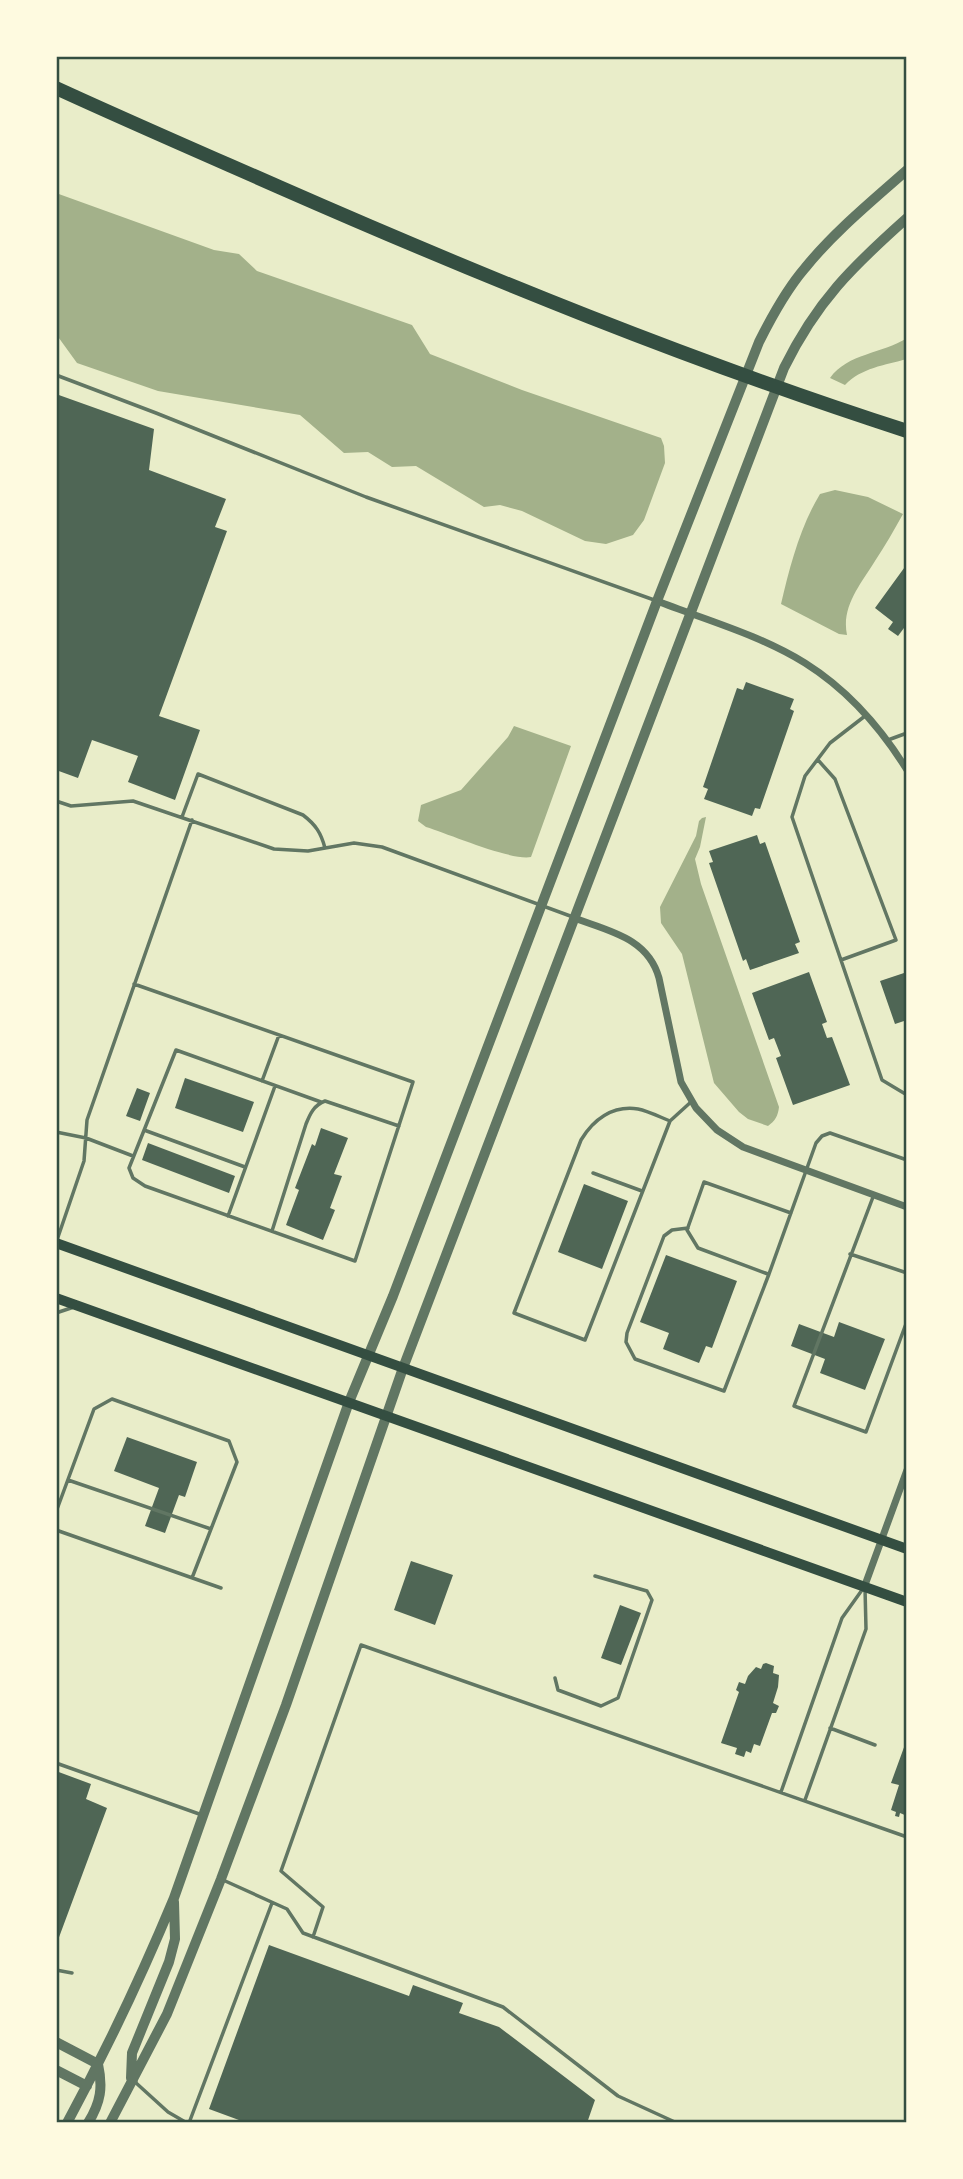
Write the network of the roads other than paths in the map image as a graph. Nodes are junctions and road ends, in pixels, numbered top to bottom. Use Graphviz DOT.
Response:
graph roads {
  1 [pos="56,88"];
  2 [pos="907,170"];
  3 [pos="907,218"];
  4 [pos="56,375"];
  5 [pos="907,431"];
  6 [pos="657,601"];
  7 [pos="691,614"];
  8 [pos="866,715"];
  9 [pos="907,733"];
  10 [pos="888,740"];
  11 [pos="818,760"];
  12 [pos="907,770"];
  13 [pos="56,801"];
  14 [pos="182,817"];
  15 [pos="192,820"];
  16 [pos="325,848"];
  17 [pos="541,906"];
  18 [pos="575,918"];
  19 [pos="841,960"];
  20 [pos="134,984"];
  21 [pos="279,1035"];
  22 [pos="262,1081"];
  23 [pos="275,1086"];
  24 [pos="907,1095"];
  25 [pos="692,1101"];
  26 [pos="321,1102"];
  27 [pos="670,1121"];
  28 [pos="399,1126"];
  29 [pos="144,1130"];
  30 [pos="56,1132"];
  31 [pos="86,1138"];
  32 [pos="133,1156"];
  33 [pos="907,1160"];
  34 [pos="245,1167"];
  35 [pos="806,1170"];
  36 [pos="593,1173"];
  37 [pos="642,1191"];
  38 [pos="873,1195"];
  39 [pos="907,1207"];
  40 [pos="791,1213"];
  41 [pos="228,1216"];
  42 [pos="688,1228"];
  43 [pos="272,1231"];
  44 [pos="56,1243"];
  45 [pos="850,1254"];
  46 [pos="907,1273"];
  47 [pos="769,1274"];
  48 [pos="56,1298"];
  49 [pos="78,1306"];
  50 [pos="56,1313"];
  51 [pos="907,1321"];
  52 [pos="368,1355"];
  53 [pos="403,1368"];
  54 [pos="349,1402"];
  55 [pos="387,1416"];
  56 [pos="907,1471"];
  57 [pos="68,1480"];
  58 [pos="56,1512"];
  59 [pos="211,1529"];
  60 [pos="56,1530"];
  61 [pos="881,1539"];
  62 [pos="907,1549"];
  63 [pos="595,1576"];
  64 [pos="192,1578"];
  65 [pos="865,1585"];
  66 [pos="221,1588"];
  67 [pos="907,1602"];
  68 [pos="555,1678"];
  69 [pos="830,1728"];
  70 [pos="876,1745"];
  71 [pos="56,1763"];
  72 [pos="781,1792"];
  73 [pos="805,1800"];
  74 [pos="203,1815"];
  75 [pos="907,1837"];
  76 [pos="221,1880"];
  77 [pos="174,1898"];
  78 [pos="272,1903"];
  79 [pos="313,1937"];
  80 [pos="56,1970"];
  81 [pos="72,1973"];
  82 [pos="56,2042"];
  83 [pos="98,2064"];
  84 [pos="56,2070"];
  85 [pos="133,2080"];
  86 [pos="87,2086"];
  87 [pos="67,2123"];
  88 [pos="88,2123"];
  89 [pos="110,2123"];
  90 [pos="188,2123"];
  91 [pos="677,2123"];
  1 -- 5 [label="highway"];
  2 -- 6 [label="street"];
  3 -- 7 [label="street"];
  4 -- 6 [label="lane"];
  6 -- 7 [label="street"];
  6 -- 17 [label="street"];
  7 -- 8 [label="street"];
  7 -- 18 [label="street"];
  8 -- 10 [label="street"];
  8 -- 11 [label="lane"];
  9 -- 10 [label="lane"];
  10 -- 12 [label="street"];
  11 -- 19 [label="lane"];
  11 -- 19 [label="lane"];
  13 -- 14 [label="lane"];
  14 -- 15 [label="lane"];
  14 -- 16 [label="lane"];
  15 -- 16 [label="lane"];
  15 -- 20 [label="lane"];
  16 -- 17 [label="lane"];
  17 -- 18 [label="lane"];
  17 -- 52 [label="street"];
  18 -- 25 [label="street"];
  18 -- 53 [label="street"];
  19 -- 24 [label="lane"];
  20 -- 21 [label="lane"];
  20 -- 31 [label="lane"];
  21 -- 22 [label="lane"];
  21 -- 28 [label="lane"];
  22 -- 23 [label="lane"];
  22 -- 29 [label="lane"];
  23 -- 26 [label="lane"];
  23 -- 34 [label="lane"];
  25 -- 27 [label="lane"];
  25 -- 35 [label="street"];
  26 -- 28 [label="lane"];
  26 -- 43 [label="lane"];
  27 -- 37 [label="lane"];
  27 -- 37 [label="lane"];
  28 -- 43 [label="lane"];
  29 -- 32 [label="lane"];
  29 -- 34 [label="lane"];
  30 -- 31 [label="lane"];
  31 -- 32 [label="lane"];
  31 -- 44 [label="lane"];
  32 -- 41 [label="lane"];
  33 -- 35 [label="lane"];
  34 -- 41 [label="lane"];
  35 -- 38 [label="street"];
  35 -- 40 [label="lane"];
  36 -- 37 [label="lane"];
  38 -- 39 [label="street"];
  38 -- 45 [label="lane"];
  40 -- 42 [label="lane"];
  40 -- 47 [label="lane"];
  41 -- 43 [label="lane"];
  42 -- 47 [label="lane"];
  42 -- 47 [label="lane"];
  44 -- 52 [label="main road"];
  45 -- 46 [label="lane"];
  45 -- 51 [label="lane"];
  48 -- 49 [label="main road"];
  49 -- 50 [label="lane"];
  49 -- 54 [label="main road"];
  52 -- 53 [label="main road"];
  52 -- 54 [label="street"];
  53 -- 55 [label="street"];
  53 -- 61 [label="main road"];
  54 -- 55 [label="main road"];
  54 -- 74 [label="street"];
  55 -- 65 [label="main road"];
  55 -- 76 [label="street"];
  56 -- 61 [label="street"];
  57 -- 58 [label="lane"];
  57 -- 59 [label="lane"];
  57 -- 59 [label="lane"];
  59 -- 64 [label="lane"];
  60 -- 64 [label="lane"];
  61 -- 62 [label="main road"];
  61 -- 65 [label="street"];
  63 -- 68 [label="lane"];
  64 -- 66 [label="lane"];
  65 -- 67 [label="main road"];
  65 -- 69 [label="lane"];
  65 -- 72 [label="lane"];
  69 -- 70 [label="lane"];
  69 -- 73 [label="lane"];
  71 -- 74 [label="lane"];
  72 -- 73 [label="lane"];
  72 -- 79 [label="lane"];
  73 -- 75 [label="lane"];
  74 -- 77 [label="street"];
  76 -- 78 [label="lane"];
  76 -- 85 [label="street"];
  77 -- 83 [label="street"];
  77 -- 85 [label="street"];
  78 -- 79 [label="lane"];
  78 -- 90 [label="lane"];
  79 -- 91 [label="lane"];
  80 -- 81 [label="lane"];
  82 -- 83 [label="street"];
  83 -- 86 [label="street"];
  83 -- 88 [label="street"];
  84 -- 86 [label="street"];
  85 -- 89 [label="street"];
  85 -- 90 [label="lane"];
  86 -- 87 [label="street"];
}
